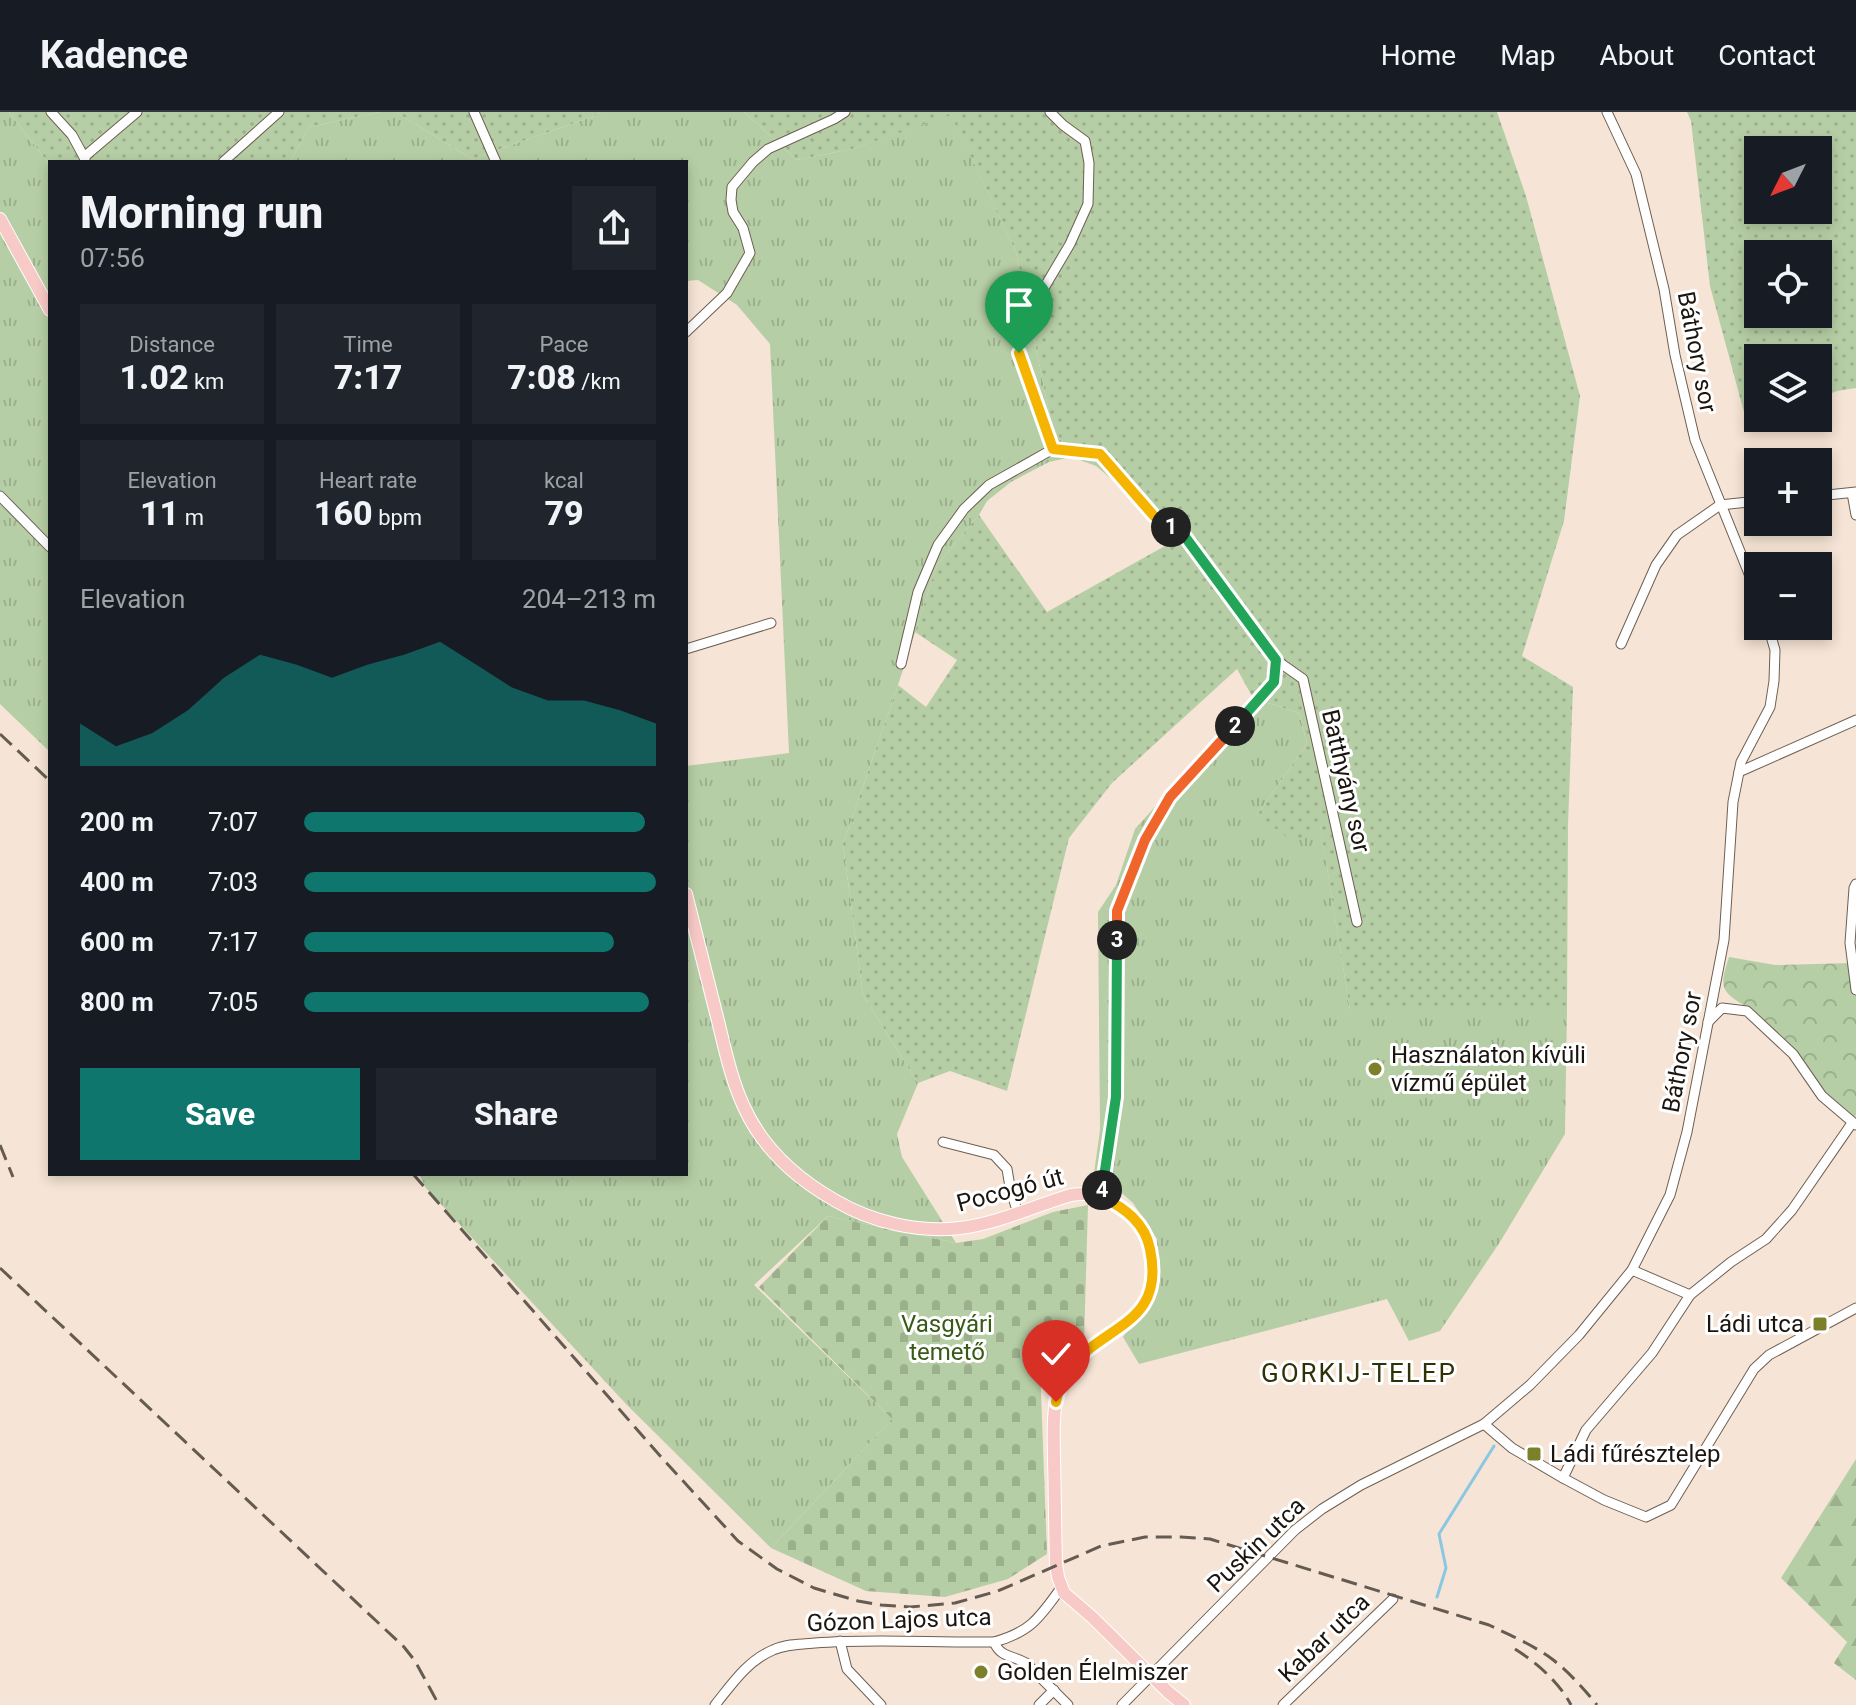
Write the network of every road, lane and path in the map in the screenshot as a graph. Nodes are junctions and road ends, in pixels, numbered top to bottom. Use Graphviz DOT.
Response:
graph roads {
  1 [pos="51,112"];
  2 [pos="137,112"];
  3 [pos="279,112"];
  4 [pos="474,112"];
  5 [pos="845,112"];
  6 [pos="1050,112"];
  7 [pos="1607,112"];
  8 [pos="85,159"];
  9 [pos="225,160"];
  10 [pos="495,160"];
  11 [pos="0,219"];
  12 [pos="48,306"];
  13 [pos="688,330"];
  14 [pos="1053,449"];
  15 [pos="1854,492"];
  16 [pos="1832,494"];
  17 [pos="0,496"];
  18 [pos="1744,502"];
  19 [pos="1720,505"];
  20 [pos="1856,515"];
  21 [pos="48,545"];
  22 [pos="1744,560"];
  23 [pos="771,623"];
  24 [pos="1772,640"];
  25 [pos="1621,644"];
  26 [pos="688,648"];
  27 [pos="1276,660"];
  28 [pos="901,664"];
  29 [pos="1856,720"];
  30 [pos="1739,772"];
  31 [pos="1856,884"];
  32 [pos="688,902"];
  33 [pos="1357,922"];
  34 [pos="1856,990"];
  35 [pos="1708,1022"];
  36 [pos="1854,1124"];
  37 [pos="943,1142"];
  38 [pos="1102,1197"];
  39 [pos="1018,1214"];
  40 [pos="1632,1270"];
  41 [pos="1690,1295"];
  42 [pos="1856,1308"];
  43 [pos="1484,1424"];
  44 [pos="1563,1478"];
  45 [pos="1061,1588"];
  46 [pos="1393,1599"];
  47 [pos="840,1641"];
  48 [pos="994,1642"];
  49 [pos="1152,1676"];
  50 [pos="1054,1690"];
  51 [pos="715,1705"];
  52 [pos="881,1705"];
  53 [pos="1039,1705"];
  54 [pos="1068,1705"];
  55 [pos="1122,1705"];
  56 [pos="1184,1705"];
  57 [pos="1283,1705"];
  1 -- 8 [label="street"];
  2 -- 8 [label="street"];
  3 -- 9 [label="street"];
  4 -- 10 [label="street"];
  5 -- 13 [label="street"];
  6 -- 14 [label="street"];
  7 -- 19 [label="street, Báthory sor"];
  11 -- 12 [label="main road"];
  14 -- 27 [label="street, Batthyány sor"];
  14 -- 28 [label="street"];
  15 -- 16 [label="street"];
  15 -- 20 [label="street"];
  17 -- 21 [label="street"];
  18 -- 19 [label="street"];
  19 -- 22 [label="street, Báthory sor"];
  19 -- 25 [label="street"];
  23 -- 26 [label="street"];
  24 -- 30 [label="street, Báthory sor"];
  27 -- 33 [label="street, Batthyány sor"];
  27 -- 38 [label="street"];
  29 -- 30 [label="street"];
  30 -- 35 [label="street, Báthory sor"];
  31 -- 34 [label="street"];
  32 -- 39 [label="main road, Pocogó út"];
  35 -- 36 [label="street"];
  35 -- 40 [label="street, Báthory sor"];
  36 -- 41 [label="street"];
  37 -- 39 [label="street"];
  38 -- 39 [label="main road, Pocogó út"];
  38 -- 45 [label="main road"];
  40 -- 41 [label="street"];
  40 -- 43 [label="street, Báthory sor"];
  41 -- 44 [label="street"];
  42 -- 44 [label="street"];
  43 -- 44 [label="street"];
  43 -- 49 [label="street, Puskin utca"];
  45 -- 48 [label="street, Gózon Lajos utca"];
  45 -- 49 [label="main road"];
  46 -- 57 [label="street, Kabar utca"];
  47 -- 48 [label="street, Gózon Lajos utca"];
  47 -- 51 [label="street, Gózon Lajos utca"];
  47 -- 52 [label="street"];
  48 -- 50 [label="street"];
  49 -- 55 [label="street, Puskin utca"];
  49 -- 56 [label="main road"];
  50 -- 53 [label="street"];
  50 -- 54 [label="street"];
}
